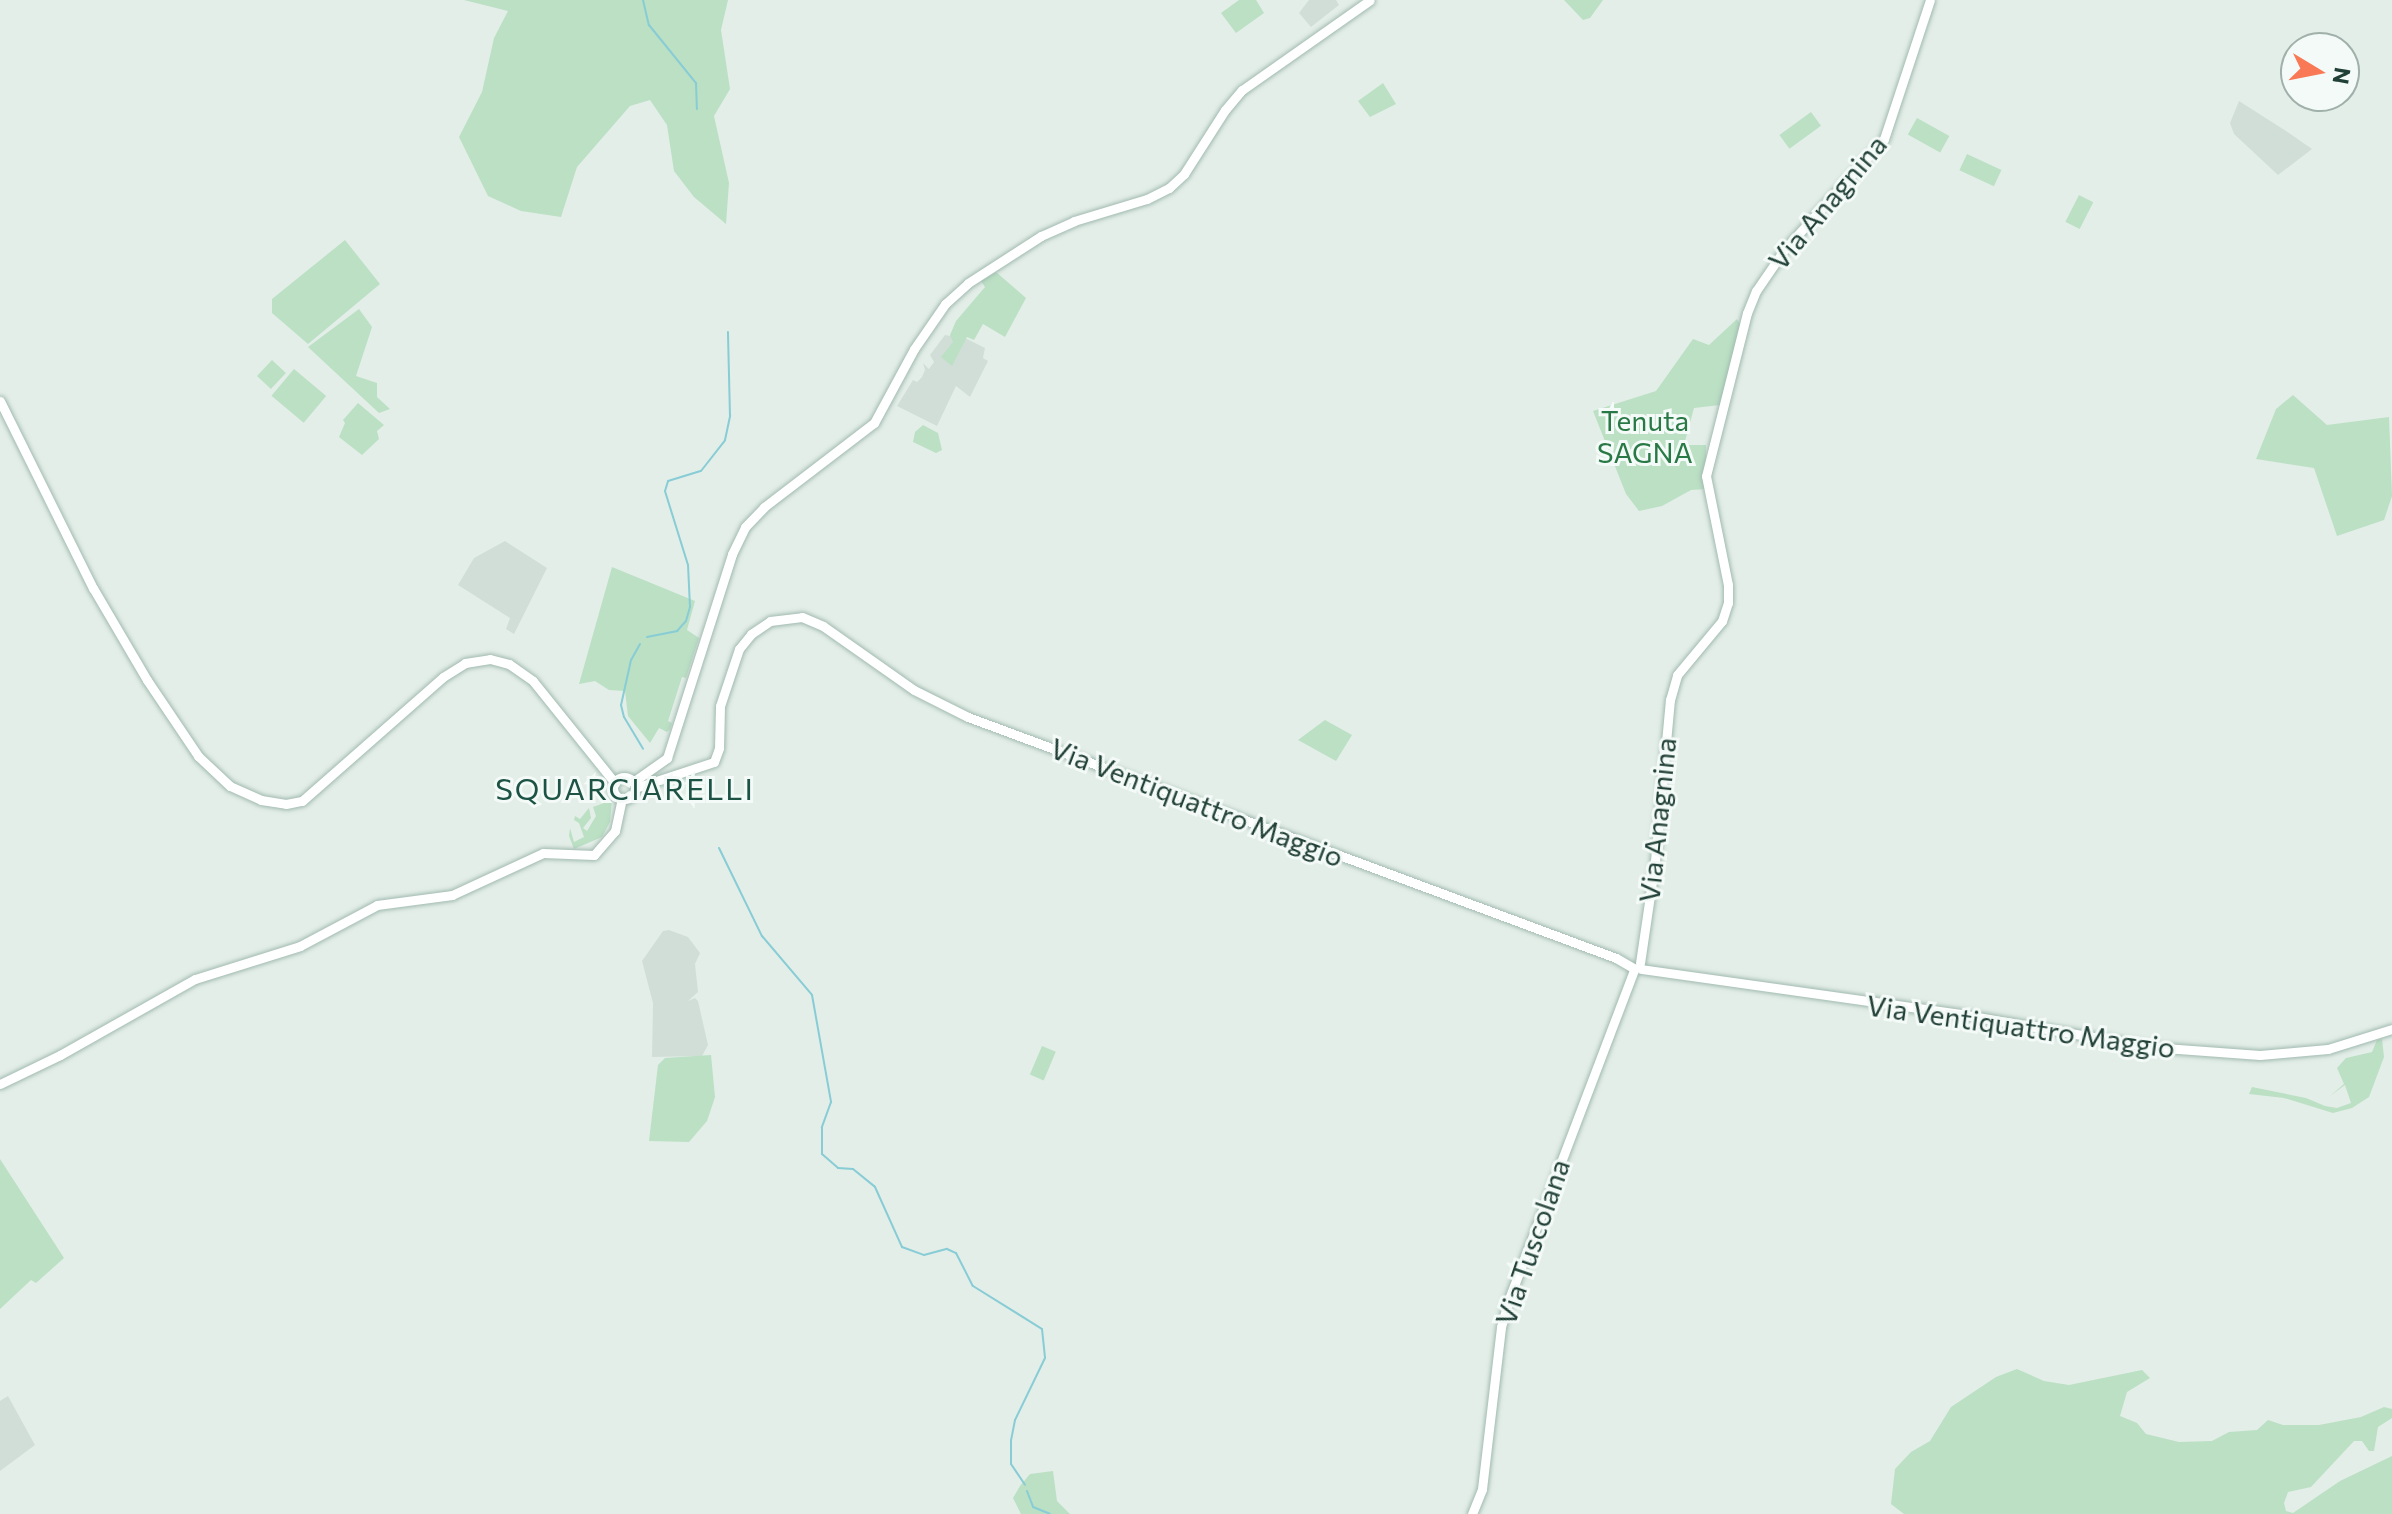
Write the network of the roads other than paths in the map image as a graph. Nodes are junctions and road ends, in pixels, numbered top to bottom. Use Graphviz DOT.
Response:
graph roads {
  1 [pos="1370,0"];
  2 [pos="1930,0"];
  3 [pos="0,401"];
  4 [pos="615,783"];
  5 [pos="634,785"];
  6 [pos="622,798"];
  7 [pos="1635,966"];
  8 [pos="2392,1029"];
  9 [pos="0,1084"];
  10 [pos="1472,1514"];
  1 -- 5 [label="main road"];
  2 -- 7 [label="main road, Via Anagnina"];
  3 -- 4 [label="main road"];
  4 -- 5 [label="main road"];
  4 -- 6 [label="main road"];
  5 -- 6 [label="main road"];
  5 -- 7 [label="main road, Via Ventiquattro Maggio"];
  6 -- 9 [label="main road"];
  7 -- 8 [label="main road, Via Ventiquattro Maggio"];
  7 -- 10 [label="main road, Via Tuscolana"];
}
